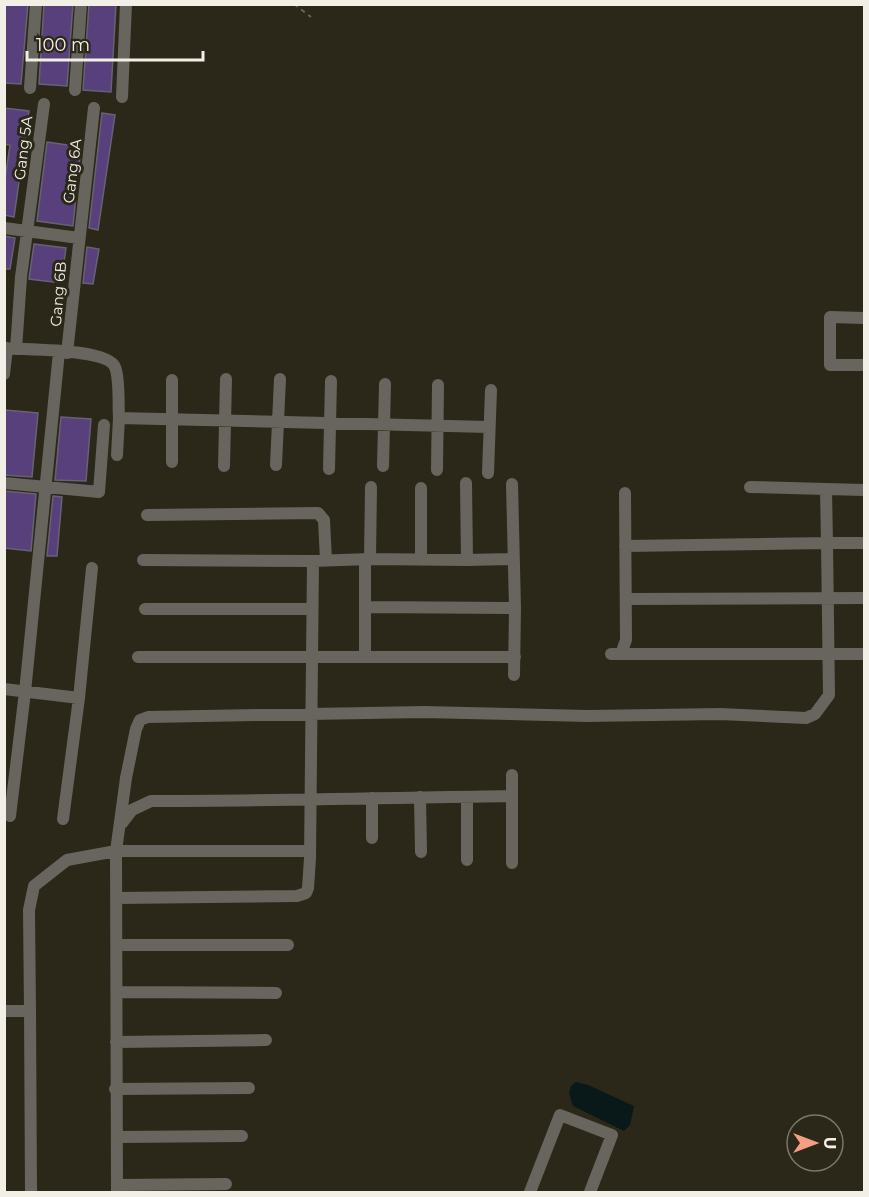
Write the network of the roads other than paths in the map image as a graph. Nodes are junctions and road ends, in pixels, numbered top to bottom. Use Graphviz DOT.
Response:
graph roads {
  1 [pos="36,4"];
  2 [pos="81,4"];
  3 [pos="126,4"];
  4 [pos="30,88"];
  5 [pos="75,90"];
  6 [pos="122,97"];
  7 [pos="44,104"];
  8 [pos="94,108"];
  9 [pos="4,228"];
  10 [pos="28,231"];
  11 [pos="79,238"];
  12 [pos="864,318"];
  13 [pos="9,348"];
  14 [pos="63,352"];
  15 [pos="864,365"];
  16 [pos="4,374"];
  17 [pos="226,379"];
  18 [pos="280,379"];
  19 [pos="172,380"];
  20 [pos="331,381"];
  21 [pos="385,384"];
  22 [pos="438,385"];
  23 [pos="491,390"];
  24 [pos="119,418"];
  25 [pos="171,419"];
  26 [pos="224,420"];
  27 [pos="278,421"];
  28 [pos="331,422"];
  29 [pos="104,425"];
  30 [pos="385,425"];
  31 [pos="437,426"];
  32 [pos="489,427"];
  33 [pos="117,454"];
  34 [pos="172,462"];
  35 [pos="276,465"];
  36 [pos="224,466"];
  37 [pos="383,466"];
  38 [pos="329,469"];
  39 [pos="437,470"];
  40 [pos="488,473"];
  41 [pos="4,483"];
  42 [pos="466,483"];
  43 [pos="512,484"];
  44 [pos="45,487"];
  45 [pos="371,488"];
  46 [pos="421,488"];
  47 [pos="750,488"];
  48 [pos="826,489"];
  49 [pos="864,490"];
  50 [pos="626,493"];
  51 [pos="147,514"];
  52 [pos="827,543"];
  53 [pos="864,543"];
  54 [pos="626,546"];
  55 [pos="368,559"];
  56 [pos="513,559"];
  57 [pos="142,560"];
  58 [pos="319,560"];
  59 [pos="421,560"];
  60 [pos="467,560"];
  61 [pos="92,568"];
  62 [pos="827,598"];
  63 [pos="864,598"];
  64 [pos="626,599"];
  65 [pos="365,607"];
  66 [pos="515,608"];
  67 [pos="145,609"];
  68 [pos="312,609"];
  69 [pos="827,654"];
  70 [pos="864,654"];
  71 [pos="138,657"];
  72 [pos="311,657"];
  73 [pos="365,657"];
  74 [pos="515,657"];
  75 [pos="514,675"];
  76 [pos="4,689"];
  77 [pos="25,692"];
  78 [pos="79,698"];
  79 [pos="312,714"];
  80 [pos="512,775"];
  81 [pos="512,796"];
  82 [pos="420,797"];
  83 [pos="468,797"];
  84 [pos="372,798"];
  85 [pos="310,801"];
  86 [pos="10,816"];
  87 [pos="63,819"];
  88 [pos="120,826"];
  89 [pos="372,838"];
  90 [pos="116,851"];
  91 [pos="309,851"];
  92 [pos="421,852"];
  93 [pos="466,860"];
  94 [pos="512,863"];
  95 [pos="117,898"];
  96 [pos="117,945"];
  97 [pos="288,945"];
  98 [pos="118,992"];
  99 [pos="276,993"];
  100 [pos="4,1011"];
  101 [pos="30,1011"];
  102 [pos="266,1040"];
  103 [pos="116,1042"];
  104 [pos="249,1088"];
  105 [pos="115,1089"];
  106 [pos="242,1136"];
  107 [pos="117,1137"];
  108 [pos="226,1184"];
  109 [pos="117,1189"];
  110 [pos="31,1192"];
  111 [pos="530,1192"];
  112 [pos="590,1192"];
  1 -- 4 [label="street"];
  2 -- 5 [label="street"];
  3 -- 6 [label="street"];
  7 -- 10 [label="street, Gang 5A"];
  8 -- 11 [label="street, Gang 6A"];
  9 -- 10 [label="street"];
  10 -- 11 [label="street"];
  10 -- 13 [label="street, Gang 5A"];
  11 -- 14 [label="street, Gang 6B"];
  12 -- 15 [label="street"];
  13 -- 14 [label="street"];
  13 -- 16 [label="street, Gang 5A"];
  14 -- 24 [label="street"];
  14 -- 44 [label="street, Gang 6B"];
  17 -- 26 [label="street"];
  18 -- 27 [label="street"];
  19 -- 25 [label="street"];
  20 -- 28 [label="street"];
  21 -- 30 [label="street"];
  22 -- 31 [label="street"];
  23 -- 32 [label="street"];
  24 -- 25 [label="street"];
  24 -- 33 [label="street"];
  25 -- 26 [label="street"];
  25 -- 34 [label="street"];
  26 -- 27 [label="street"];
  26 -- 36 [label="street"];
  27 -- 28 [label="street"];
  27 -- 35 [label="street"];
  28 -- 30 [label="street"];
  28 -- 38 [label="street"];
  29 -- 44 [label="street"];
  30 -- 31 [label="street"];
  30 -- 37 [label="street"];
  31 -- 32 [label="street"];
  31 -- 39 [label="street"];
  32 -- 40 [label="street"];
  41 -- 44 [label="street"];
  42 -- 60 [label="street"];
  43 -- 56 [label="street"];
  44 -- 77 [label="street, Gang 6B"];
  45 -- 55 [label="street"];
  46 -- 59 [label="street"];
  47 -- 48 [label="street"];
  48 -- 49 [label="street"];
  48 -- 52 [label="street"];
  50 -- 54 [label="street"];
  51 -- 58 [label="street"];
  52 -- 53 [label="street"];
  52 -- 54 [label="street"];
  52 -- 62 [label="street"];
  54 -- 64 [label="street"];
  55 -- 58 [label="street"];
  55 -- 59 [label="street"];
  55 -- 65 [label="street"];
  56 -- 60 [label="street"];
  56 -- 66 [label="street"];
  57 -- 58 [label="street"];
  58 -- 68 [label="street"];
  59 -- 60 [label="street"];
  61 -- 78 [label="street"];
  62 -- 63 [label="street"];
  62 -- 64 [label="street"];
  62 -- 69 [label="street"];
  64 -- 69 [label="street"];
  65 -- 66 [label="street"];
  65 -- 73 [label="street"];
  66 -- 74 [label="street"];
  67 -- 68 [label="street"];
  68 -- 72 [label="street"];
  69 -- 70 [label="street"];
  69 -- 79 [label="street"];
  71 -- 72 [label="street"];
  72 -- 73 [label="street"];
  72 -- 79 [label="street"];
  73 -- 74 [label="street"];
  74 -- 75 [label="street"];
  76 -- 77 [label="street"];
  77 -- 78 [label="street"];
  77 -- 86 [label="street, Gang 6B"];
  78 -- 87 [label="street"];
  79 -- 85 [label="street"];
  79 -- 88 [label="street"];
  80 -- 81 [label="street"];
  81 -- 83 [label="street"];
  81 -- 94 [label="street"];
  82 -- 83 [label="street"];
  82 -- 84 [label="street"];
  82 -- 92 [label="street"];
  83 -- 93 [label="street"];
  84 -- 85 [label="street"];
  84 -- 89 [label="street"];
  85 -- 88 [label="street"];
  85 -- 91 [label="street"];
  88 -- 90 [label="street"];
  90 -- 91 [label="street"];
  90 -- 95 [label="street"];
  90 -- 101 [label="street"];
  91 -- 95 [label="street"];
  95 -- 96 [label="street"];
  96 -- 97 [label="street"];
  96 -- 98 [label="street"];
  98 -- 99 [label="street"];
  98 -- 103 [label="street"];
  100 -- 101 [label="street"];
  101 -- 110 [label="street"];
  102 -- 103 [label="street"];
  103 -- 105 [label="street"];
  104 -- 105 [label="street"];
  105 -- 107 [label="street"];
  106 -- 107 [label="street"];
  107 -- 109 [label="street"];
  108 -- 109 [label="street"];
  111 -- 112 [label="street"];
}
